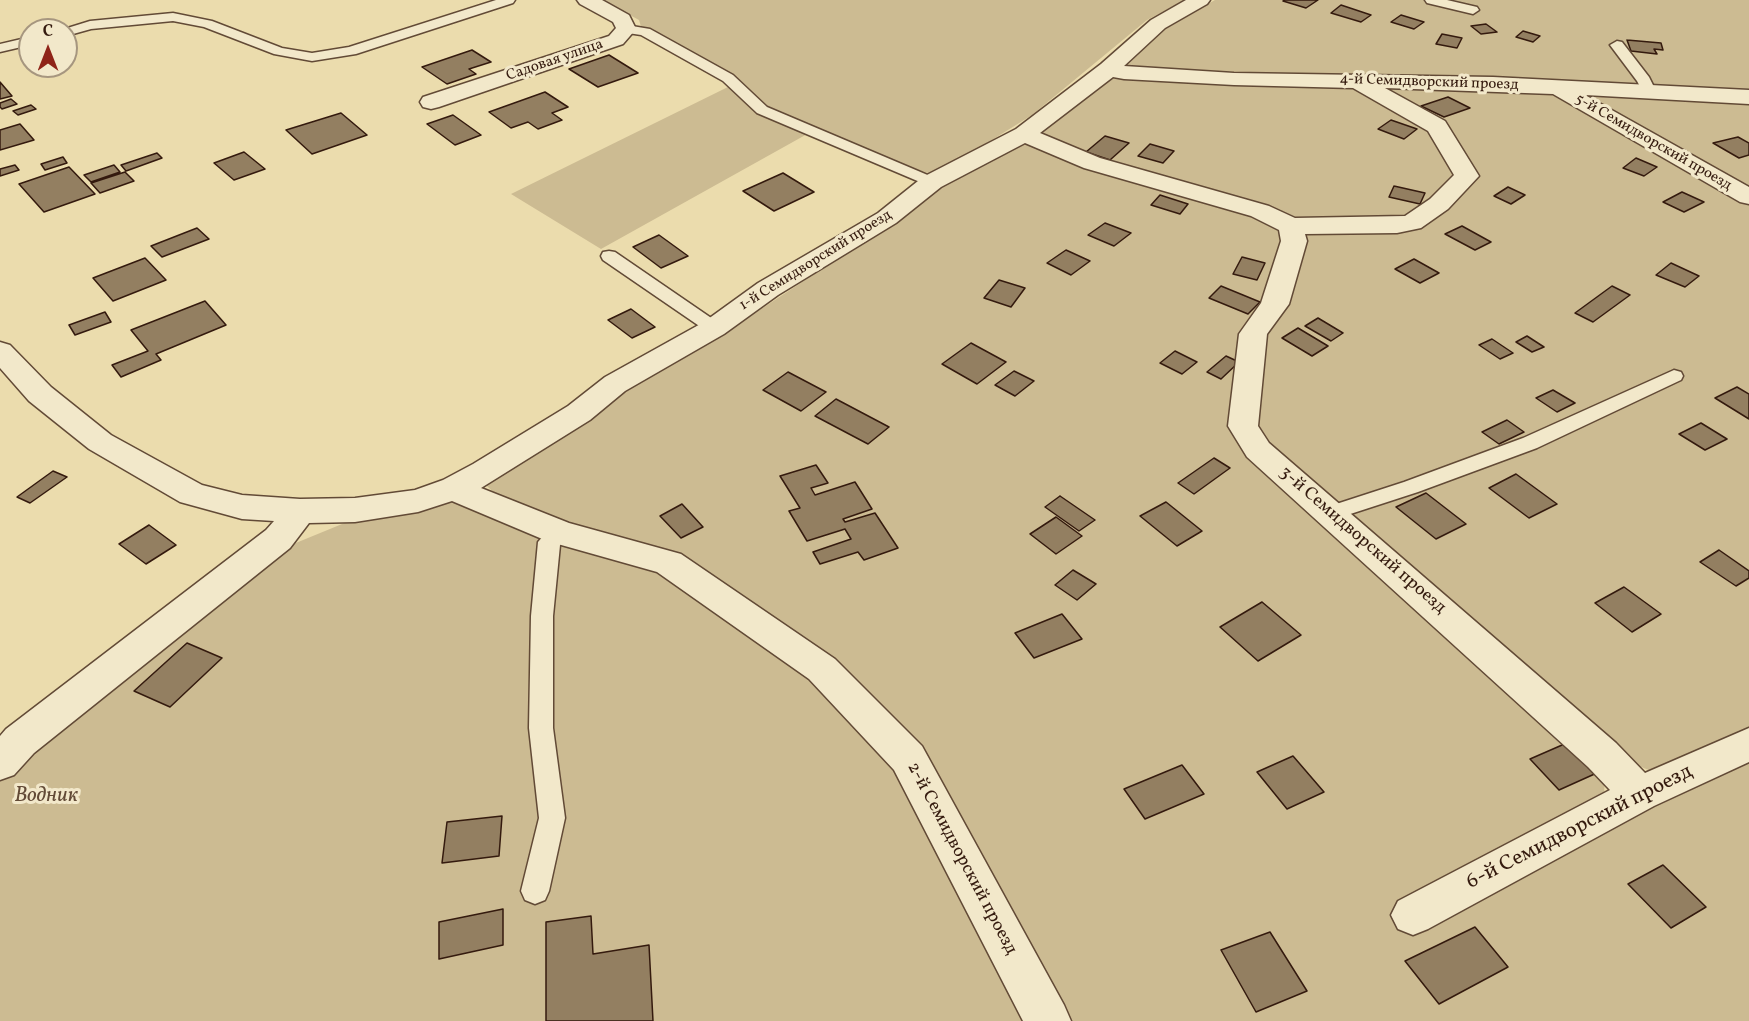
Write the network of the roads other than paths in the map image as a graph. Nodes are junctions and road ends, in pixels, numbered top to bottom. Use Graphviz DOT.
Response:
graph roads {
  1 [pos="509,0"];
  2 [pos="587,0"];
  3 [pos="1200,0"];
  4 [pos="1431,0"];
  5 [pos="1473,10"];
  6 [pos="78,28"];
  7 [pos="626,29"];
  8 [pos="18,44"];
  9 [pos="1617,45"];
  10 [pos="0,48"];
  11 [pos="1109,69"];
  12 [pos="1358,81"];
  13 [pos="1559,87"];
  14 [pos="1649,91"];
  15 [pos="1749,97"];
  16 [pos="431,102"];
  17 [pos="1024,134"];
  18 [pos="932,182"];
  19 [pos="1749,197"];
  20 [pos="1291,226"];
  21 [pos="609,256"];
  22 [pos="714,328"];
  23 [pos="0,351"];
  24 [pos="1674,376"];
  25 [pos="454,488"];
  26 [pos="300,511"];
  27 [pos="1331,513"];
  28 [pos="559,532"];
  29 [pos="1749,744"];
  30 [pos="0,763"];
  31 [pos="1640,794"];
  32 [pos="535,891"];
  33 [pos="1413,915"];
  34 [pos="1048,1021"];
  1 -- 6 [label="lane"];
  2 -- 7 [label="street, Садовая улица"];
  3 -- 11 [label="street, 1-й Семидворский проезд"];
  4 -- 5 [label="lane"];
  7 -- 16 [label="street, Садовая улица"];
  7 -- 18 [label="lane"];
  8 -- 10 [label="lane"];
  9 -- 14 [label="lane"];
  11 -- 12 [label="street, 4-й Семидворский проезд"];
  11 -- 17 [label="street, 1-й Семидворский проезд"];
  12 -- 13 [label="street, 4-й Семидворский проезд"];
  12 -- 20 [label="street"];
  13 -- 14 [label="street, 4-й Семидворский проезд"];
  13 -- 19 [label="street, 5-й Семидворский проезд"];
  14 -- 15 [label="street, 4-й Семидворский проезд"];
  17 -- 18 [label="street, 1-й Семидворский проезд"];
  17 -- 20 [label="street"];
  18 -- 22 [label="street, 1-й Семидворский проезд"];
  20 -- 27 [label="street, 3-й Семидворский проезд"];
  21 -- 22 [label="lane"];
  22 -- 25 [label="street, 1-й Семидворский проезд"];
  23 -- 26 [label="street, 1-й Семидворский проезд"];
  24 -- 27 [label="lane"];
  25 -- 26 [label="street, 1-й Семидворский проезд"];
  25 -- 28 [label="street, 2-й Семидворский проезд"];
  26 -- 30 [label="street"];
  27 -- 31 [label="street, 3-й Семидворский проезд"];
  28 -- 32 [label="lane"];
  28 -- 34 [label="street, 2-й Семидворский проезд"];
  29 -- 31 [label="street, 6-й Семидворский проезд"];
  31 -- 33 [label="street, 6-й Семидворский проезд"];
}
